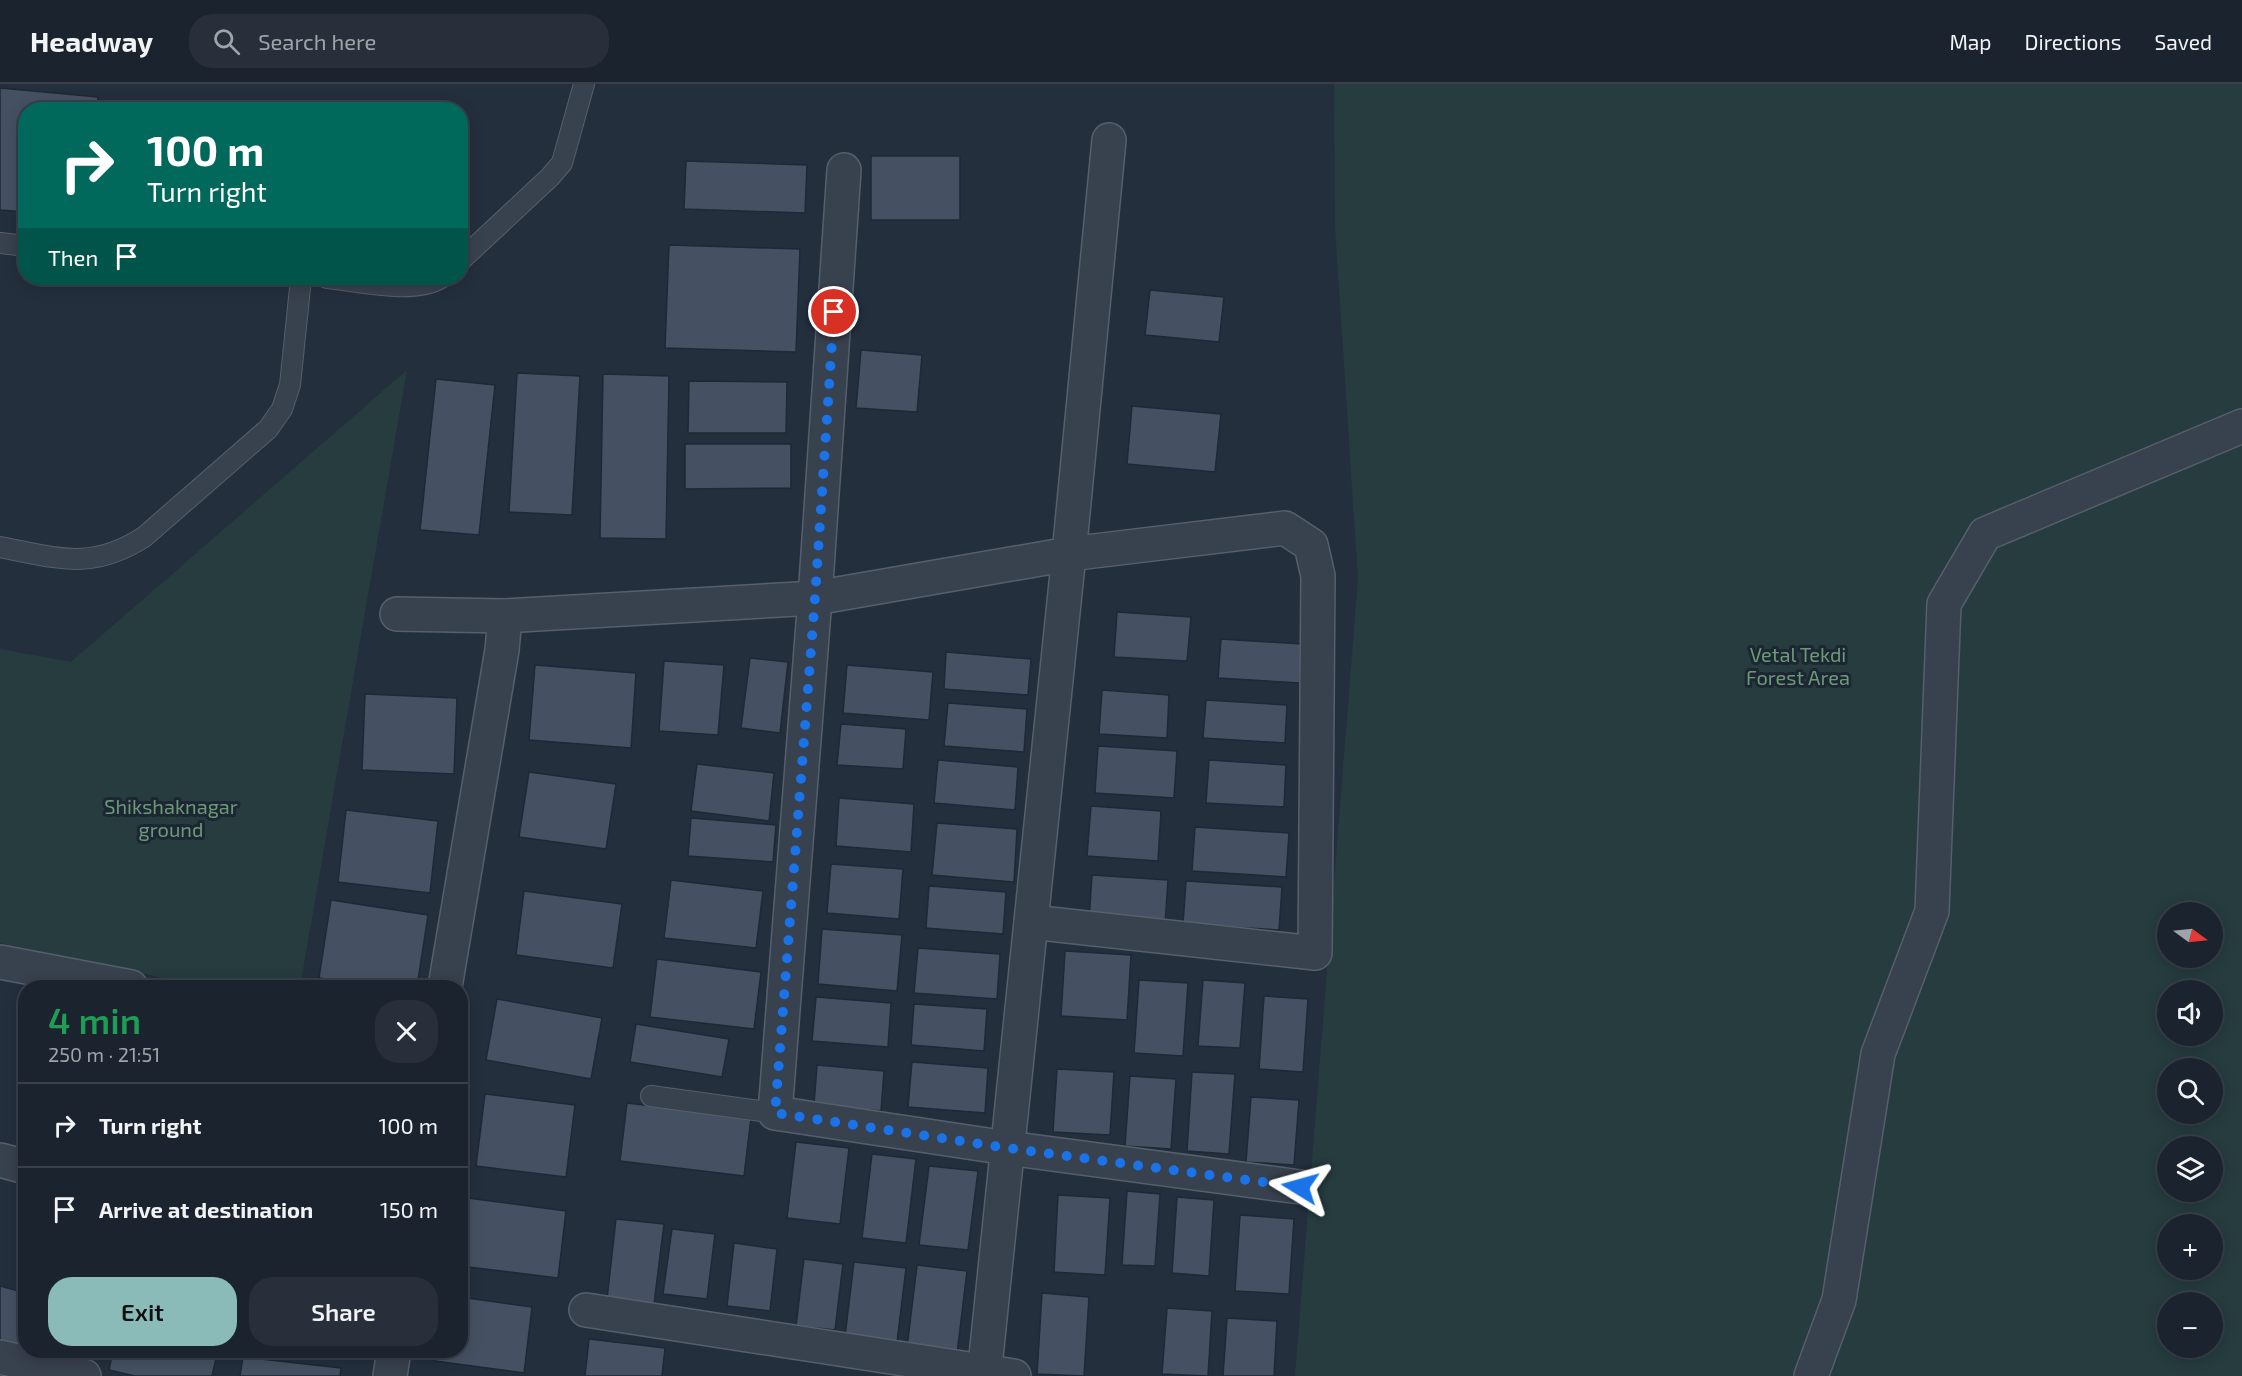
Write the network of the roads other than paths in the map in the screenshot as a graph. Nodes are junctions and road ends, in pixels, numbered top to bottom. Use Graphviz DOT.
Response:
graph roads {
  1 [pos="584,84"];
  2 [pos="1108,140"];
  3 [pos="844,170"];
  4 [pos="0,243"];
  5 [pos="18,245"];
  6 [pos="468,254"];
  7 [pos="300,285"];
  8 [pos="398,285"];
  9 [pos="424,285"];
  10 [pos="2242,426"];
  11 [pos="0,547"];
  12 [pos="1069,554"];
  13 [pos="815,598"];
  14 [pos="397,614"];
  15 [pos="505,616"];
  16 [pos="1031,922"];
  17 [pos="0,962"];
  18 [pos="94,980"];
  19 [pos="446,980"];
  20 [pos="651,1096"];
  21 [pos="775,1113"];
  22 [pos="1007,1148"];
  23 [pos="0,1160"];
  24 [pos="18,1165"];
  25 [pos="1300,1187"];
  26 [pos="586,1310"];
  27 [pos="0,1357"];
  28 [pos="393,1358"];
  29 [pos="994,1375"];
  30 [pos="84,1376"];
  31 [pos="390,1376"];
  32 [pos="1811,1376"];
  1 -- 6 [label="lane"];
  2 -- 12 [label="street"];
  3 -- 13 [label="street"];
  4 -- 5 [label="lane"];
  7 -- 11 [label="lane"];
  8 -- 9 [label="lane"];
  10 -- 32 [label="street"];
  12 -- 13 [label="street"];
  12 -- 16 [label="street"];
  12 -- 16 [label="street"];
  13 -- 15 [label="street"];
  13 -- 21 [label="street"];
  14 -- 15 [label="street"];
  15 -- 19 [label="street"];
  16 -- 22 [label="street"];
  17 -- 18 [label="street"];
  20 -- 21 [label="lane"];
  21 -- 22 [label="street"];
  22 -- 25 [label="street"];
  22 -- 29 [label="street"];
  23 -- 24 [label="street"];
  26 -- 29 [label="street"];
  27 -- 30 [label="street"];
  28 -- 31 [label="street"];
}
